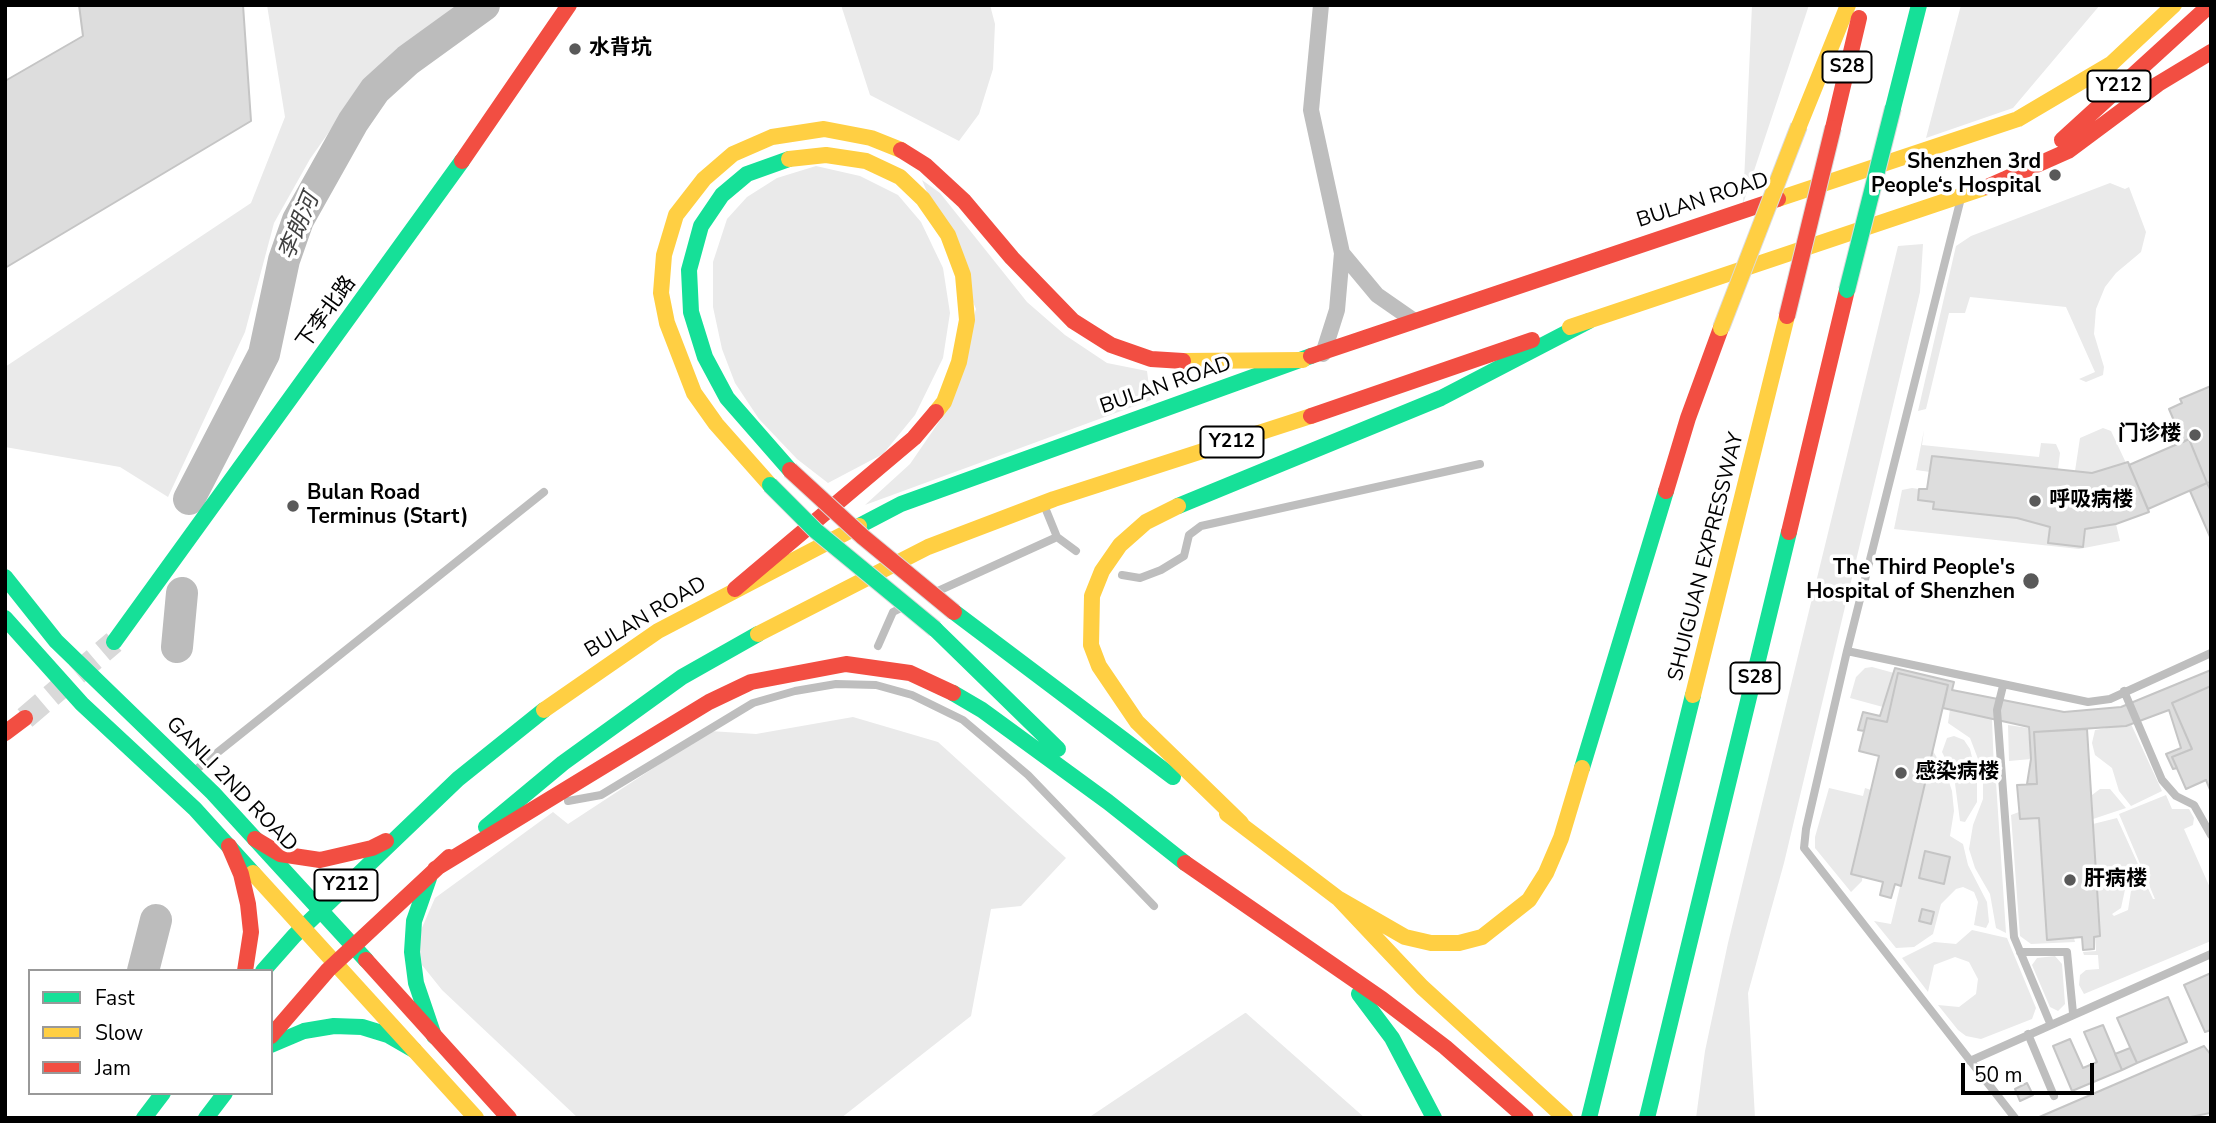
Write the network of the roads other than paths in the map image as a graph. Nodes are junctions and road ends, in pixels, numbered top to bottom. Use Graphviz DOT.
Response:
graph roads {
  1 [pos="569,5"];
  2 [pos="1321,5"];
  3 [pos="1848,5"];
  4 [pos="1862,5"];
  5 [pos="1919,5"];
  6 [pos="2174,5"];
  7 [pos="2210,5"];
  8 [pos="2211,52"];
  9 [pos="2030,170"];
  10 [pos="1962,196"];
  11 [pos="1342,253"];
  12 [pos="1413,320"];
  13 [pos="1589,321"];
  14 [pos="1323,354"];
  15 [pos="1303,360"];
  16 [pos="1480,464"];
  17 [pos="544,492"];
  18 [pos="1043,503"];
  19 [pos="854,528"];
  20 [pos="1058,537"];
  21 [pos="1076,551"];
  22 [pos="1122,575"];
  23 [pos="5,577"];
  24 [pos="736,589"];
  25 [pos="5,618"];
  26 [pos="114,642"];
  27 [pos="878,646"];
  28 [pos="1847,651"];
  29 [pos="2211,653"];
  30 [pos="2003,686"];
  31 [pos="2124,691"];
  32 [pos="25,718"];
  33 [pos="5,733"];
  34 [pos="192,772"];
  35 [pos="1108,802"];
  36 [pos="538,807"];
  37 [pos="1241,824"];
  38 [pos="400,834"];
  39 [pos="2211,835"];
  40 [pos="255,839"];
  41 [pos="229,846"];
  42 [pos="435,869"];
  43 [pos="1339,900"];
  44 [pos="1154,906"];
  45 [pos="320,910"];
  46 [pos="303,928"];
  47 [pos="353,946"];
  48 [pos="2020,952"];
  49 [pos="1316,954"];
  50 [pos="2211,954"];
  51 [pos="335,963"];
  52 [pos="245,969"];
  53 [pos="265,969"];
  54 [pos="2073,1013"];
  55 [pos="2050,1023"];
  56 [pos="273,1034"];
  57 [pos="2028,1034"];
  58 [pos="434,1036"];
  59 [pos="273,1044"];
  60 [pos="414,1050"];
  61 [pos="1970,1061"];
  62 [pos="161,1095"];
  63 [pos="223,1095"];
  64 [pos="2054,1096"];
  65 [pos="144,1118"];
  66 [pos="206,1118"];
  67 [pos="476,1118"];
  68 [pos="509,1118"];
  69 [pos="1434,1118"];
  70 [pos="1526,1118"];
  71 [pos="1565,1118"];
  72 [pos="1589,1118"];
  73 [pos="1647,1118"];
  74 [pos="2015,1118"];
  1 -- 26 [label="main road, 下李北路"];
  2 -- 11 [label="street"];
  3 -- 43 [label="main road, bridge"];
  4 -- 72 [label="main road, SHUIGUAN EXPRESSWAY / S28, bridge"];
  5 -- 73 [label="main road, S28, bridge"];
  6 -- 12 [label="main road, BULAN ROAD / Y212"];
  7 -- 9 [label="main road, Y212"];
  8 -- 9 [label="main road, Y212"];
  9 -- 10 [label="main road, Y212"];
  10 -- 13 [label="main road, Y212"];
  10 -- 28 [label="lane"];
  11 -- 12 [label="street"];
  11 -- 14 [label="street"];
  12 -- 14 [label="main road, BULAN ROAD / Y212"];
  13 -- 18 [label="main road, Y212"];
  13 -- 37 [label="main road"];
  14 -- 15 [label="main road, BULAN ROAD / Y212"];
  15 -- 19 [label="main road, BULAN ROAD / Y212"];
  15 -- 35 [label="main road, bridge"];
  16 -- 22 [label="lane"];
  17 -- 34 [label="lane"];
  18 -- 20 [label="lane"];
  18 -- 42 [label="main road, Y212"];
  19 -- 24 [label="main road, BULAN ROAD / Y212"];
  19 -- 24 [label="main road, bridge"];
  19 -- 37 [label="main road, bridge"];
  20 -- 21 [label="lane"];
  20 -- 27 [label="lane"];
  23 -- 34 [label="main road, GANLI 2ND ROAD"];
  24 -- 38 [label="main road, BULAN ROAD / Y212"];
  25 -- 41 [label="main road, GANLI 2ND ROAD"];
  28 -- 30 [label="lane"];
  28 -- 61 [label="lane"];
  29 -- 31 [label="lane"];
  30 -- 31 [label="lane"];
  30 -- 48 [label="lane"];
  31 -- 39 [label="lane"];
  32 -- 33 [label="main road"];
  34 -- 40 [label="main road, GANLI 2ND ROAD"];
  35 -- 36 [label="main road"];
  35 -- 49 [label="main road"];
  36 -- 42 [label="main road"];
  36 -- 44 [label="lane"];
  37 -- 43 [label="main road"];
  38 -- 40 [label="main road"];
  38 -- 45 [label="main road, BULAN ROAD / Y212"];
  40 -- 45 [label="main road, GANLI 2ND ROAD"];
  41 -- 46 [label="main road, GANLI 2ND ROAD"];
  41 -- 52 [label="main road"];
  42 -- 47 [label="main road, Y212"];
  42 -- 58 [label="main road"];
  43 -- 71 [label="main road"];
  45 -- 46 [label="main road, BULAN ROAD / Y212"];
  45 -- 47 [label="main road, GANLI 2ND ROAD"];
  46 -- 51 [label="main road, GANLI 2ND ROAD"];
  46 -- 53 [label="main road, BULAN ROAD / Y212"];
  47 -- 51 [label="main road, Y212"];
  47 -- 58 [label="main road, GANLI 2ND ROAD"];
  48 -- 54 [label="lane"];
  48 -- 55 [label="lane"];
  49 -- 69 [label="main road"];
  49 -- 70 [label="main road"];
  50 -- 54 [label="lane"];
  51 -- 56 [label="main road, Y212"];
  51 -- 60 [label="main road, GANLI 2ND ROAD"];
  54 -- 55 [label="lane"];
  55 -- 57 [label="lane"];
  57 -- 61 [label="lane"];
  57 -- 64 [label="lane"];
  58 -- 68 [label="main road, GANLI 2ND ROAD"];
  59 -- 60 [label="main road"];
  60 -- 67 [label="main road, GANLI 2ND ROAD"];
  61 -- 74 [label="lane"];
  62 -- 65 [label="main road"];
  63 -- 66 [label="main road"];
}
